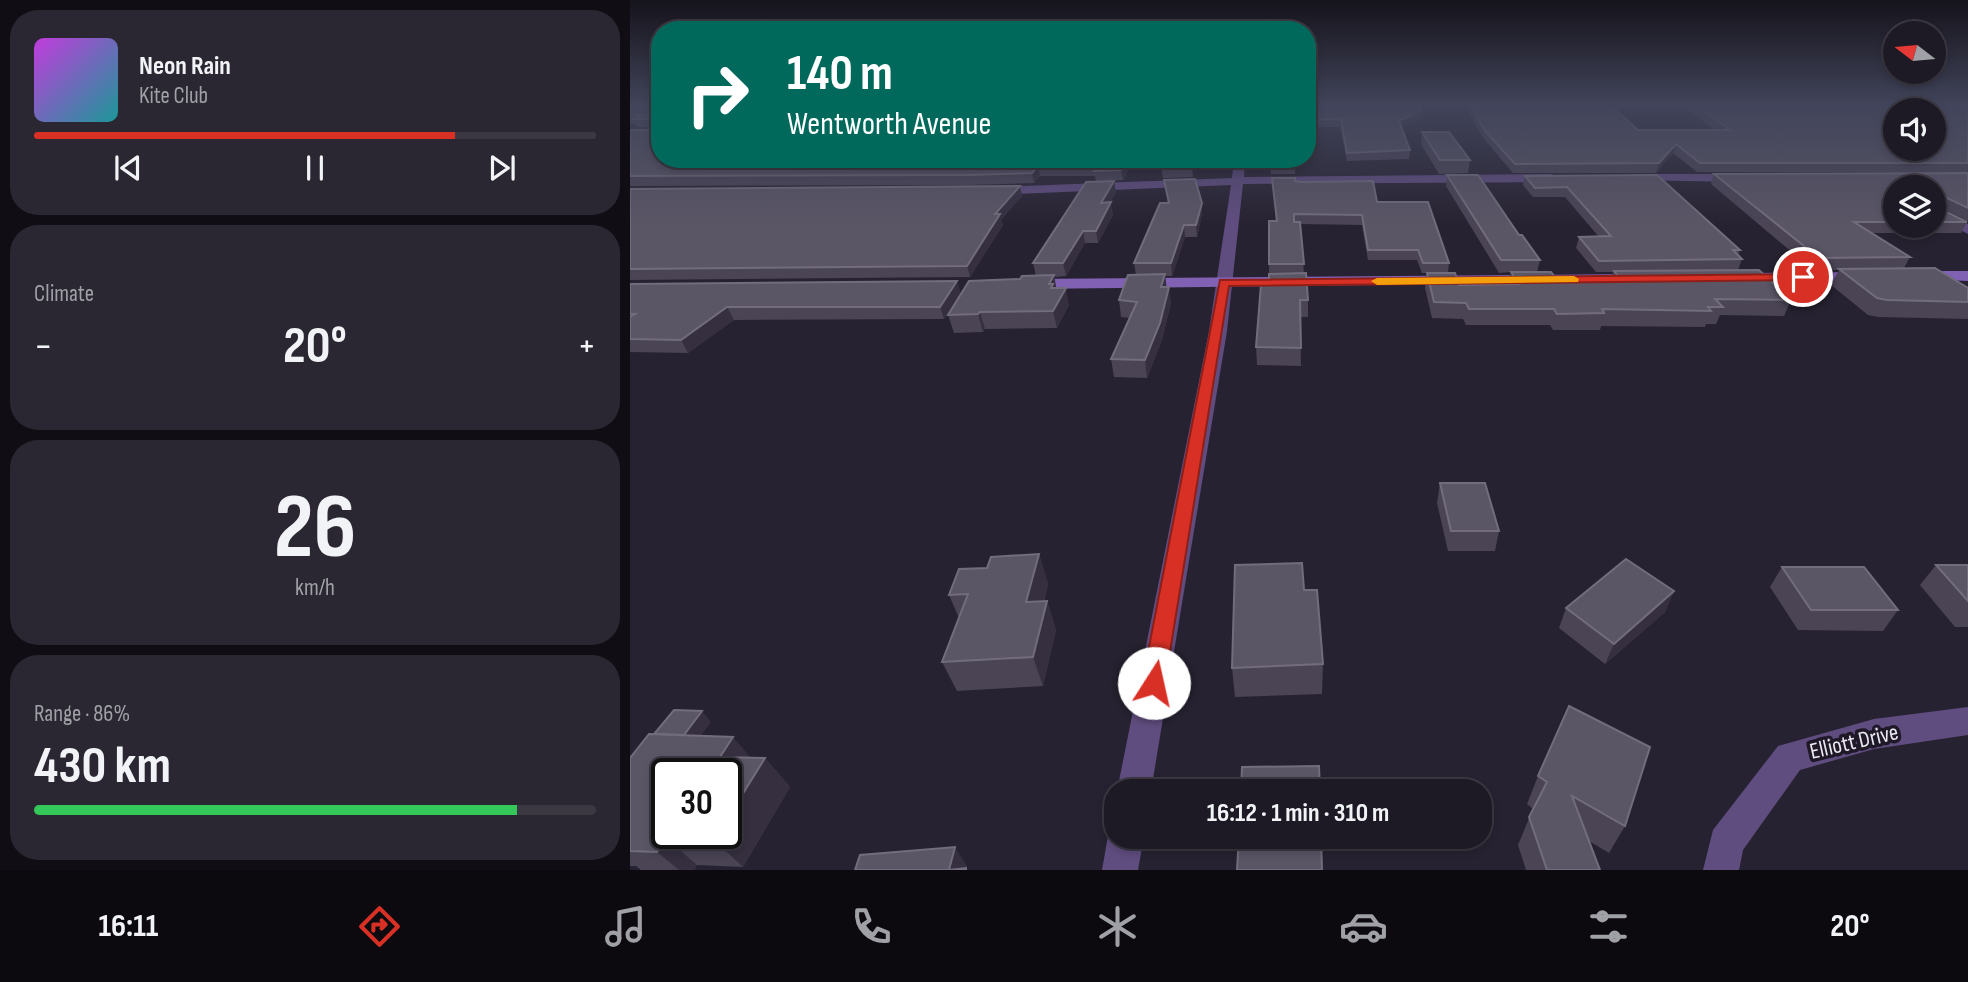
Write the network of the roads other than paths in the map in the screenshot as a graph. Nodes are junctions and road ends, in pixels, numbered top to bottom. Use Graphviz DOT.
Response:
graph roads {
  1 [pos="1239,168"];
  2 [pos="1751,177"];
  3 [pos="1559,178"];
  4 [pos="1614,178"];
  5 [pos="1237,181"];
  6 [pos="984,191"];
  7 [pos="1946,218"];
  8 [pos="1968,230"];
  9 [pos="1968,276"];
  10 [pos="1720,278"];
  11 [pos="1651,279"];
  12 [pos="1224,283"];
  13 [pos="1017,284"];
  14 [pos="1968,721"];
  15 [pos="1136,779"];
  16 [pos="1124,849"];
  17 [pos="1120,870"];
  18 [pos="1721,870"];
  1 -- 5 [label="street"];
  2 -- 4 [label="street"];
  3 -- 5 [label="street"];
  5 -- 6 [label="street"];
  5 -- 12 [label="street"];
  7 -- 8 [label="street"];
  9 -- 10 [label="street"];
  11 -- 12 [label="street"];
  12 -- 13 [label="street"];
  12 -- 15 [label="street"];
  14 -- 18 [label="street, Elliott Drive"];
  16 -- 17 [label="street"];
}
